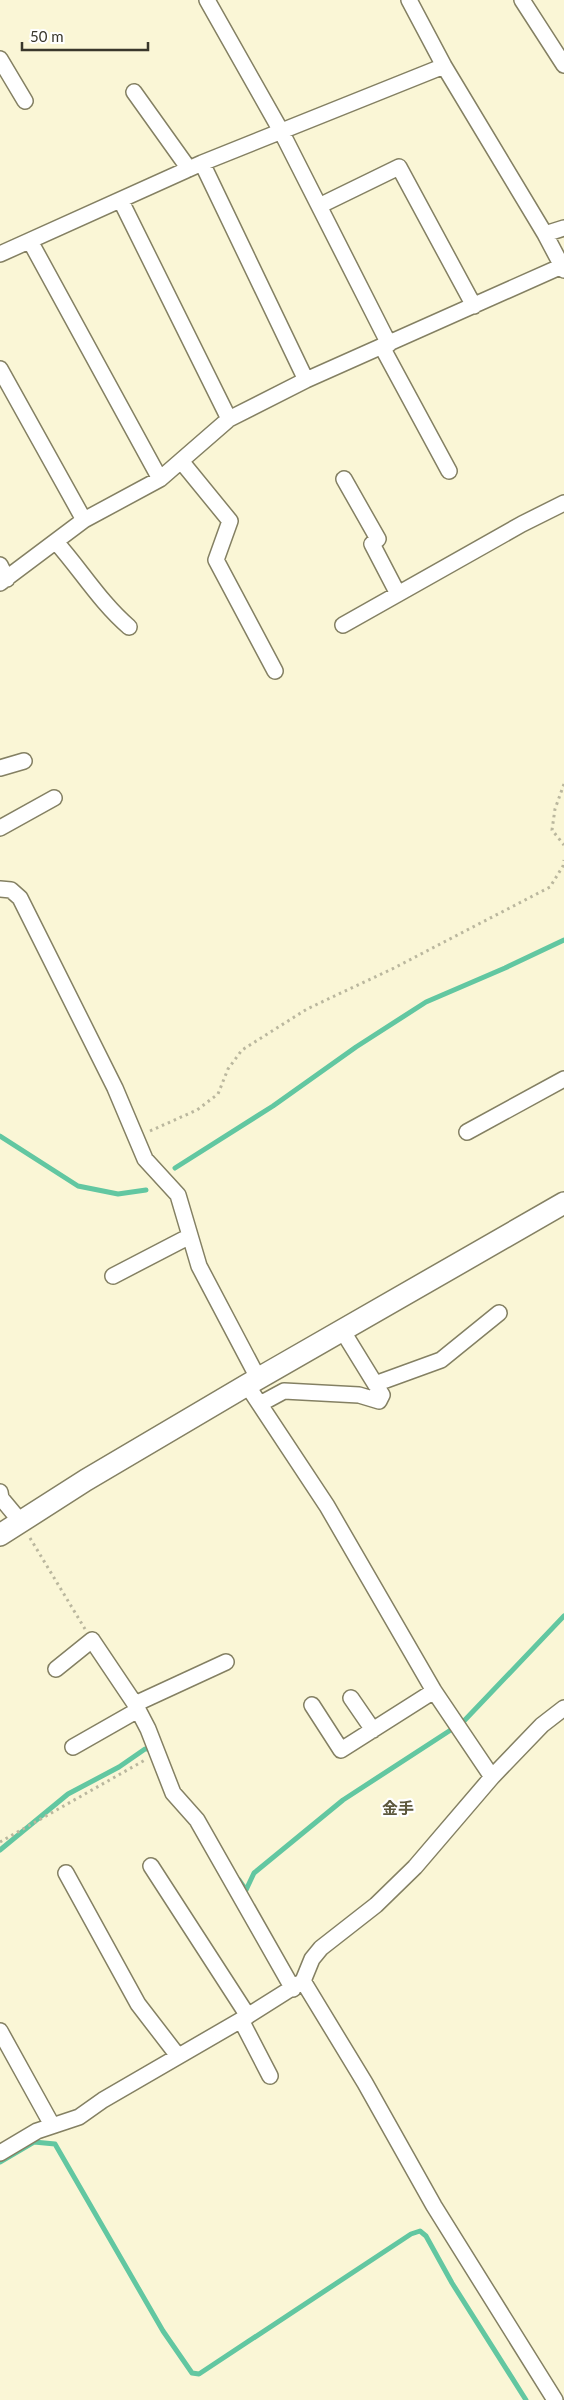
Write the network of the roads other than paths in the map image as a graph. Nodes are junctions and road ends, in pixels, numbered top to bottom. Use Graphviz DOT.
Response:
graph roads {
  1 [pos="207,0"];
  2 [pos="409,0"];
  3 [pos="522,0"];
  4 [pos="0,58"];
  5 [pos="564,65"];
  6 [pos="444,66"];
  7 [pos="134,92"];
  8 [pos="25,101"];
  9 [pos="281,131"];
  10 [pos="195,166"];
  11 [pos="120,201"];
  12 [pos="319,206"];
  13 [pos="564,228"];
  14 [pos="545,234"];
  15 [pos="30,241"];
  16 [pos="0,254"];
  17 [pos="563,268"];
  18 [pos="474,306"];
  19 [pos="386,345"];
  20 [pos="0,369"];
  21 [pos="306,380"];
  22 [pos="229,419"];
  23 [pos="181,461"];
  24 [pos="449,471"];
  25 [pos="160,479"];
  26 [pos="344,479"];
  27 [pos="564,503"];
  28 [pos="84,520"];
  29 [pos="56,542"];
  30 [pos="0,565"];
  31 [pos="4,581"];
  32 [pos="398,594"];
  33 [pos="343,625"];
  34 [pos="129,627"];
  35 [pos="275,670"];
  36 [pos="24,761"];
  37 [pos="0,768"];
  38 [pos="54,798"];
  39 [pos="0,828"];
  40 [pos="0,889"];
  41 [pos="564,1079"];
  42 [pos="468,1132"];
  43 [pos="564,1204"];
  44 [pos="190,1236"];
  45 [pos="113,1276"];
  46 [pos="499,1313"];
  47 [pos="342,1330"];
  48 [pos="252,1381"];
  49 [pos="375,1384"];
  50 [pos="260,1404"];
  51 [pos="0,1492"];
  52 [pos="21,1522"];
  53 [pos="0,1535"];
  54 [pos="226,1662"];
  55 [pos="56,1669"];
  56 [pos="434,1691"];
  57 [pos="351,1698"];
  58 [pos="312,1705"];
  59 [pos="137,1707"];
  60 [pos="564,1708"];
  61 [pos="373,1730"];
  62 [pos="73,1747"];
  63 [pos="492,1777"];
  64 [pos="151,1866"];
  65 [pos="66,1873"];
  66 [pos="298,1985"];
  67 [pos="244,2018"];
  68 [pos="0,2031"];
  69 [pos="178,2056"];
  70 [pos="270,2076"];
  71 [pos="52,2126"];
  72 [pos="0,2153"];
  73 [pos="555,2400"];
  1 -- 9 [label="street"];
  2 -- 6 [label="street"];
  3 -- 5 [label="street"];
  4 -- 8 [label="street"];
  6 -- 9 [label="street"];
  6 -- 14 [label="street"];
  7 -- 10 [label="street"];
  9 -- 10 [label="street"];
  9 -- 12 [label="street"];
  10 -- 11 [label="street"];
  10 -- 21 [label="street"];
  11 -- 15 [label="street"];
  11 -- 22 [label="street"];
  12 -- 18 [label="street"];
  12 -- 19 [label="street"];
  13 -- 14 [label="street"];
  14 -- 17 [label="street"];
  15 -- 16 [label="street"];
  15 -- 25 [label="street"];
  17 -- 18 [label="street"];
  18 -- 19 [label="street"];
  19 -- 21 [label="street"];
  19 -- 24 [label="street"];
  20 -- 28 [label="street"];
  21 -- 22 [label="street"];
  22 -- 23 [label="street"];
  23 -- 25 [label="street"];
  23 -- 35 [label="street"];
  25 -- 28 [label="street"];
  26 -- 32 [label="street"];
  27 -- 32 [label="street"];
  28 -- 29 [label="street"];
  29 -- 31 [label="street"];
  29 -- 34 [label="street"];
  30 -- 31 [label="street"];
  32 -- 33 [label="street"];
  36 -- 37 [label="street"];
  38 -- 39 [label="street"];
  40 -- 44 [label="street"];
  41 -- 42 [label="street"];
  43 -- 47 [label="street"];
  44 -- 45 [label="street"];
  44 -- 48 [label="street"];
  46 -- 49 [label="street"];
  47 -- 48 [label="street"];
  47 -- 49 [label="street"];
  48 -- 50 [label="street"];
  48 -- 52 [label="street"];
  49 -- 50 [label="street"];
  50 -- 56 [label="street"];
  51 -- 52 [label="street"];
  52 -- 53 [label="street"];
  54 -- 59 [label="street"];
  55 -- 59 [label="street"];
  56 -- 61 [label="street"];
  56 -- 63 [label="street"];
  57 -- 61 [label="street"];
  58 -- 61 [label="street"];
  59 -- 62 [label="street"];
  59 -- 66 [label="street"];
  60 -- 63 [label="street"];
  63 -- 66 [label="street"];
  64 -- 67 [label="street"];
  65 -- 69 [label="street"];
  66 -- 67 [label="street"];
  66 -- 73 [label="street"];
  67 -- 69 [label="street"];
  67 -- 70 [label="street"];
  68 -- 71 [label="street"];
  69 -- 71 [label="street"];
  71 -- 72 [label="street"];
}
